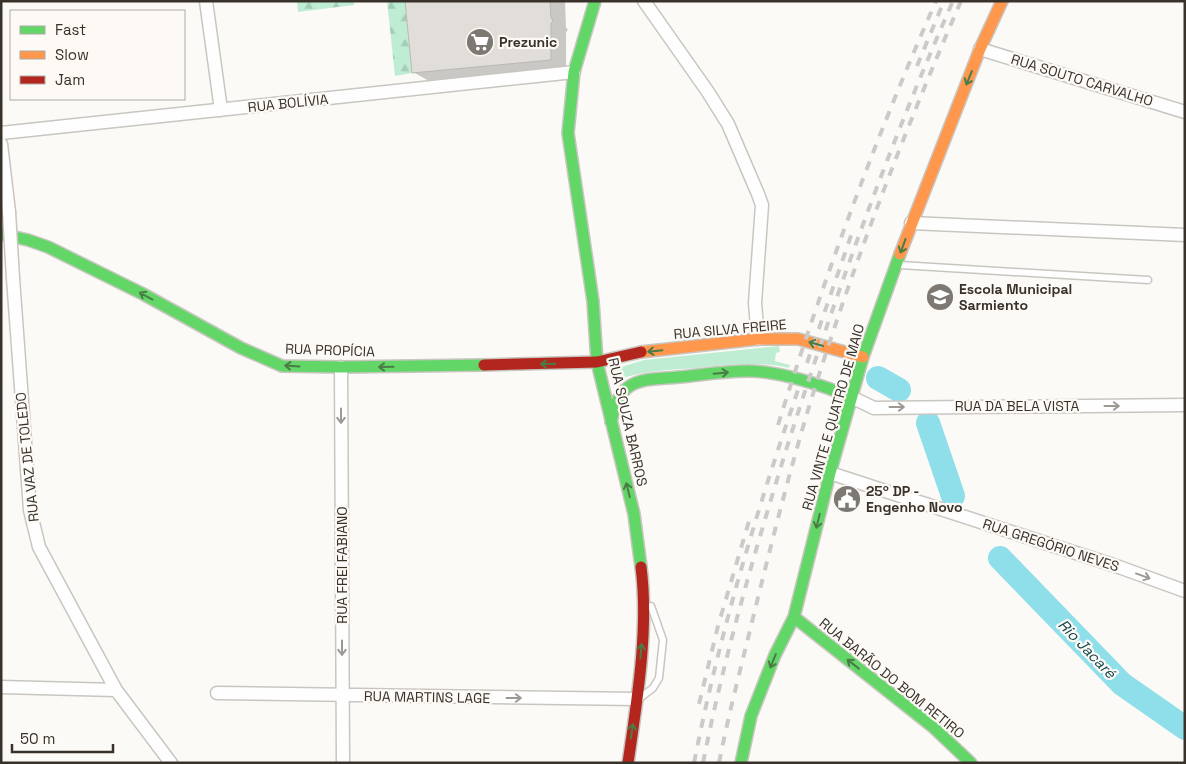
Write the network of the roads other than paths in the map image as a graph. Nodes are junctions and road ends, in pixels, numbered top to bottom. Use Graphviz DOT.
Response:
graph roads {
  1 [pos="206,1"];
  2 [pos="594,1"];
  3 [pos="644,1"];
  4 [pos="1002,1"];
  5 [pos="980,49"];
  6 [pos="574,72"];
  7 [pos="221,110"];
  8 [pos="1185,112"];
  9 [pos="1,133"];
  10 [pos="1,144"];
  11 [pos="911,223"];
  12 [pos="1,234"];
  13 [pos="1185,235"];
  14 [pos="896,264"];
  15 [pos="1148,280"];
  16 [pos="758,339"];
  17 [pos="863,358"];
  18 [pos="597,362"];
  19 [pos="580,363"];
  20 [pos="341,367"];
  21 [pos="602,385"];
  22 [pos="851,397"];
  23 [pos="1185,405"];
  24 [pos="610,423"];
  25 [pos="830,473"];
  26 [pos="644,589"];
  27 [pos="1185,591"];
  28 [pos="794,617"];
  29 [pos="1,687"];
  30 [pos="116,690"];
  31 [pos="218,693"];
  32 [pos="342,695"];
  33 [pos="637,699"];
  34 [pos="171,763"];
  35 [pos="343,763"];
  36 [pos="628,763"];
  37 [pos="742,763"];
  38 [pos="971,763"];
  1 -- 7 [label="street"];
  2 -- 6 [label="main road, RUA SOUZA BARROS"];
  3 -- 16 [label="street"];
  4 -- 5 [label="main road, RUA VINTE E QUATRO DE MAIO"];
  5 -- 8 [label="street, RUA SOUTO CARVALHO"];
  5 -- 11 [label="main road, RUA VINTE E QUATRO DE MAIO, one-way"];
  6 -- 7 [label="street, RUA BOLÍVIA"];
  6 -- 18 [label="main road, RUA SOUZA BARROS"];
  7 -- 9 [label="street, RUA BOLÍVIA"];
  10 -- 30 [label="street, RUA VAZ DE TOLEDO, bridge"];
  11 -- 13 [label="street"];
  11 -- 14 [label="main road, RUA VINTE E QUATRO DE MAIO, one-way"];
  20 -- 12 [label="main road, RUA PROPÍCIA, one-way"];
  14 -- 15 [label="lane"];
  14 -- 17 [label="main road, RUA VINTE E QUATRO DE MAIO"];
  17 -- 16 [label="main road, RUA SILVA FREIRE, one-way"];
  16 -- 18 [label="main road, RUA SILVA FREIRE, one-way"];
  17 -- 22 [label="main road, RUA VINTE E QUATRO DE MAIO"];
  18 -- 19 [label="main road, RUA PROPÍCIA"];
  18 -- 21 [label="main road, RUA SOUZA BARROS"];
  19 -- 20 [label="main road, RUA PROPÍCIA, one-way"];
  19 -- 21 [label="main road"];
  20 -- 32 [label="street, RUA FREI FABIANO, one-way"];
  21 -- 24 [label="main road, RUA SOUZA BARROS"];
  22 -- 23 [label="street, RUA DA BELA VISTA, one-way"];
  24 -- 22 [label="main road, one-way"];
  22 -- 25 [label="main road, RUA VINTE E QUATRO DE MAIO"];
  26 -- 24 [label="main road, RUA SOUZA BARROS, one-way"];
  25 -- 27 [label="street, RUA GREGÓRIO NEVES, one-way"];
  25 -- 28 [label="main road, RUA VINTE E QUATRO DE MAIO, one-way"];
  33 -- 26 [label="main road, RUA SOUZA BARROS, one-way"];
  26 -- 33 [label="lane"];
  28 -- 37 [label="main road, RUA VINTE E QUATRO DE MAIO, one-way"];
  38 -- 28 [label="main road, RUA BARÃO DO BOM RETIRO, one-way"];
  29 -- 30 [label="street"];
  30 -- 34 [label="street, RUA VAZ DE TOLEDO"];
  31 -- 32 [label="street, RUA MARTINS LAGE"];
  32 -- 33 [label="street, RUA MARTINS LAGE, one-way"];
  32 -- 35 [label="street, RUA FREI FABIANO"];
  36 -- 33 [label="main road, RUA SOUZA BARROS, one-way"];
}
